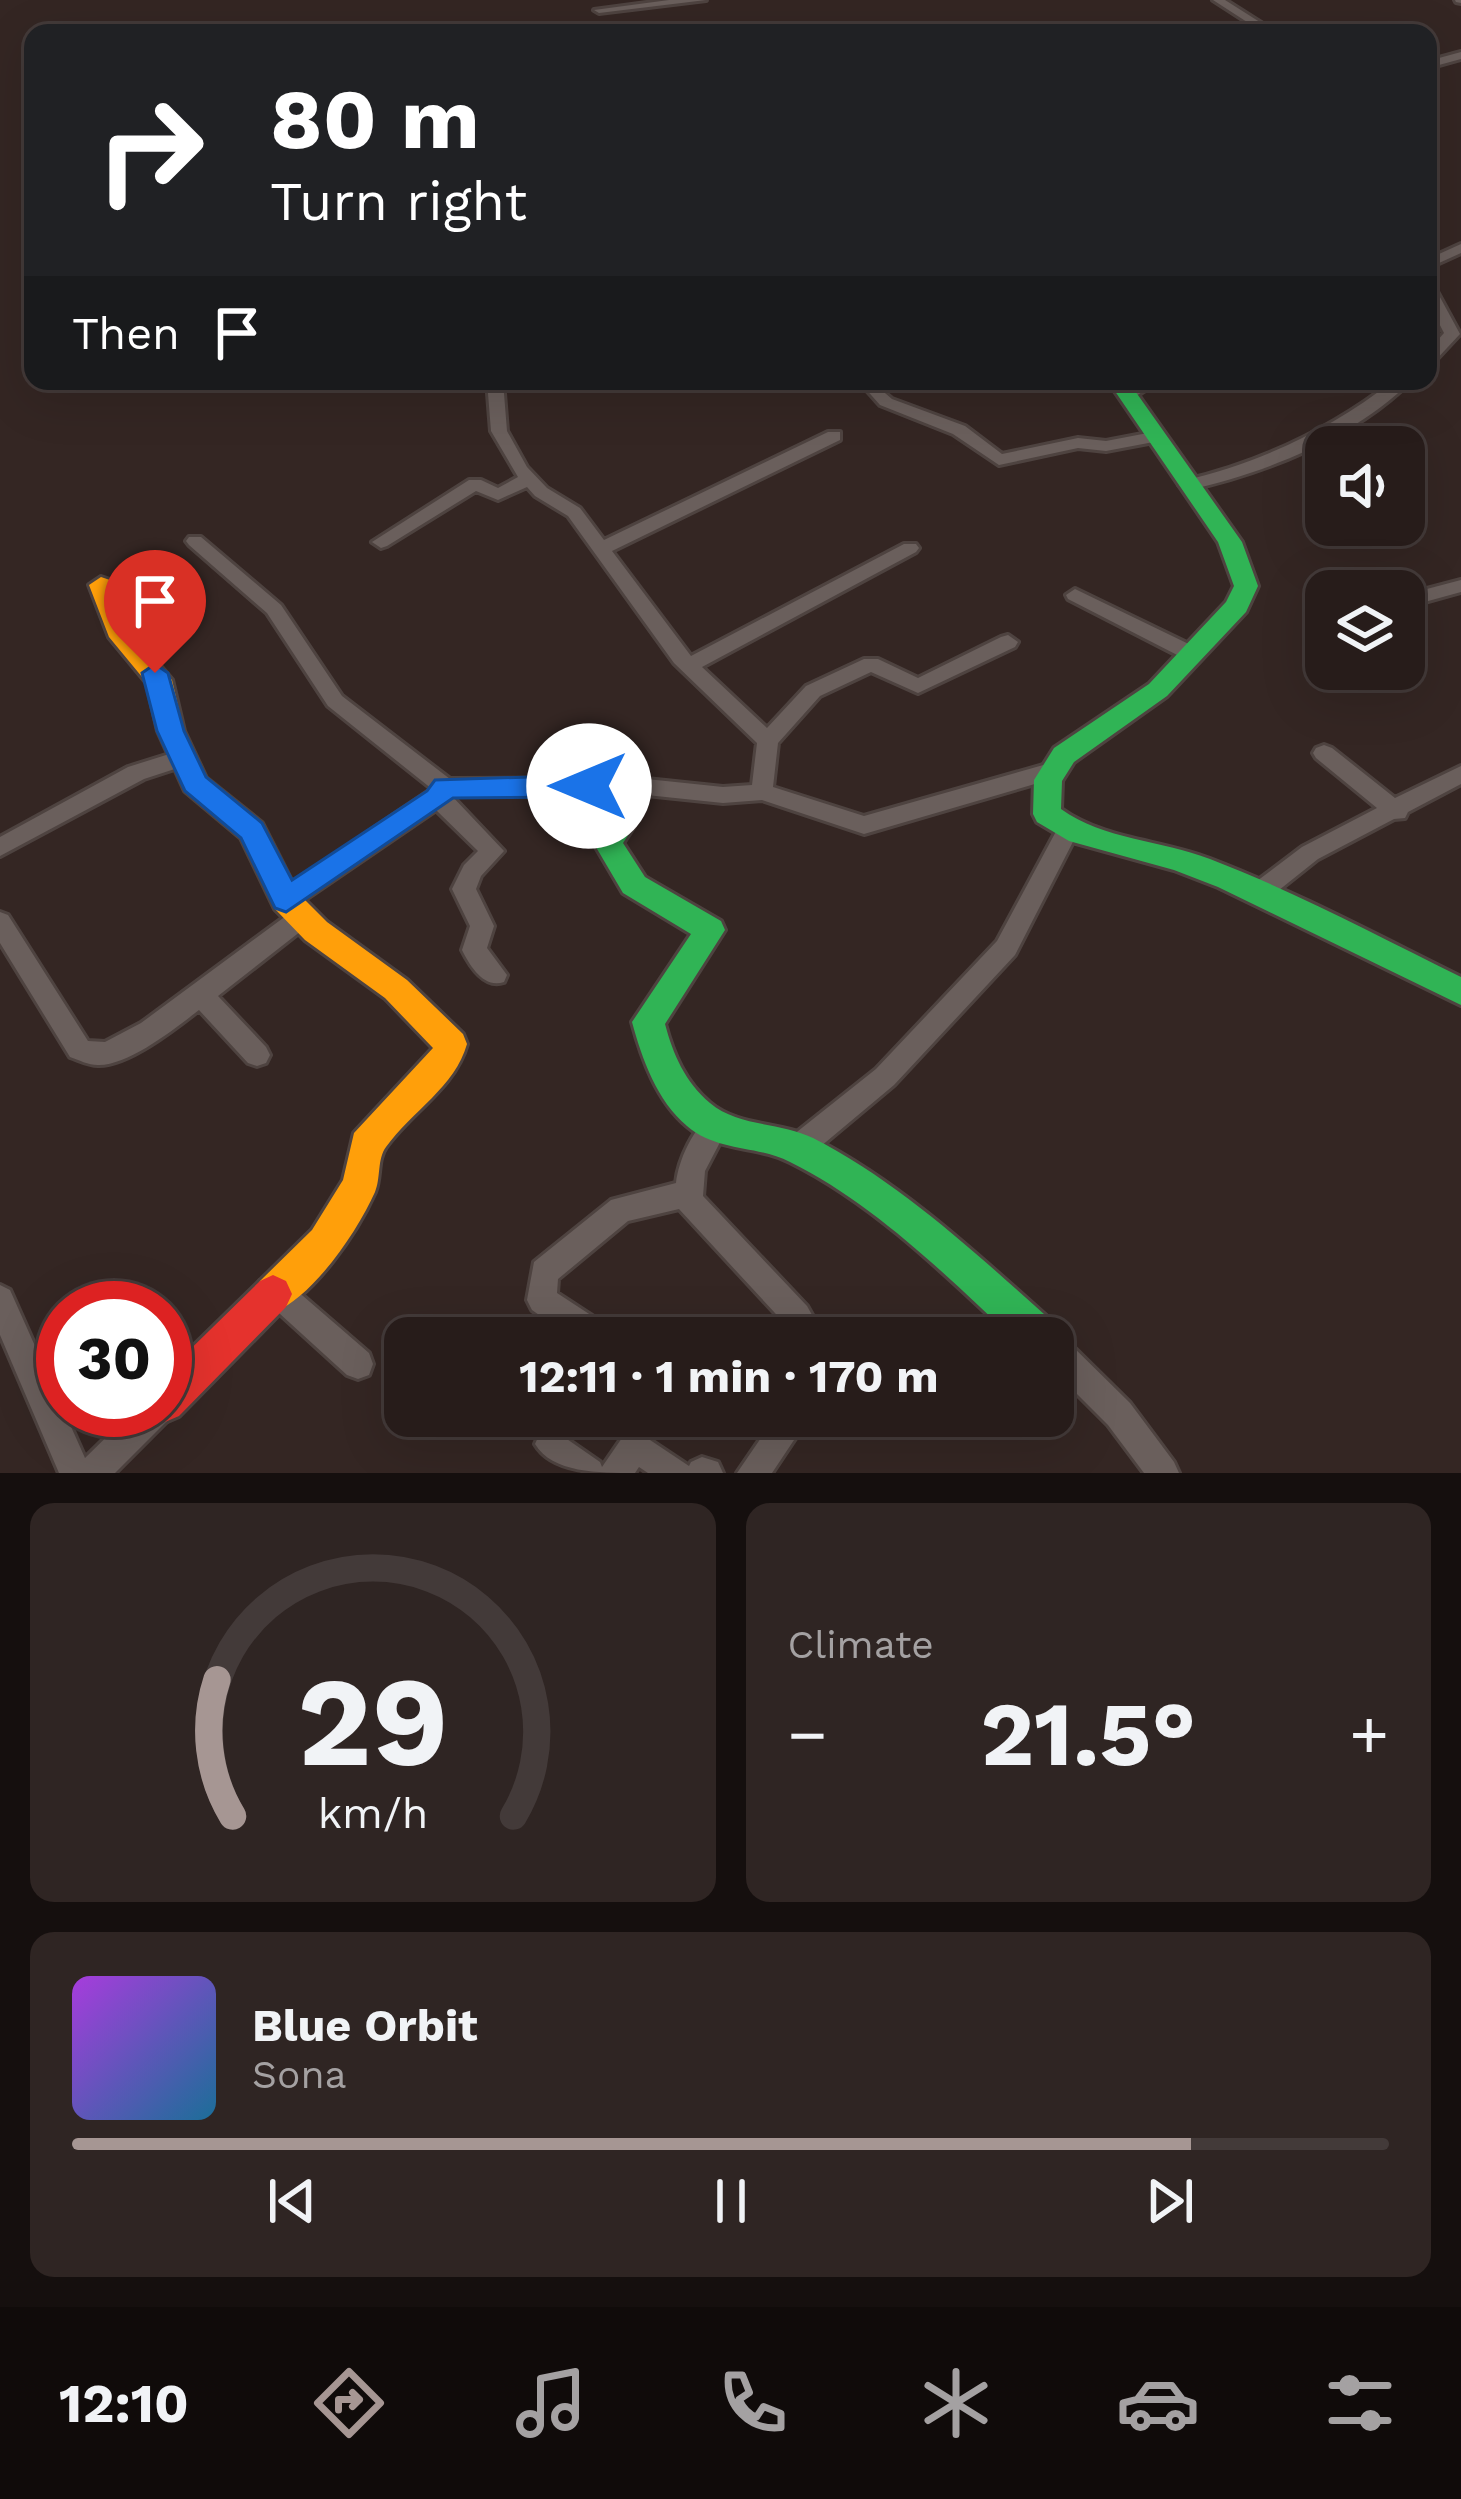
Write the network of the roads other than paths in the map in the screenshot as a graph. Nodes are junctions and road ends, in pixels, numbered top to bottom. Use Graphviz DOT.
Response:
graph roads {
  1 [pos="701,0"];
  2 [pos="1218,0"];
  3 [pos="598,5"];
  4 [pos="1257,24"];
  5 [pos="1461,303"];
  6 [pos="1437,305"];
  7 [pos="1442,314"];
  8 [pos="1456,341"];
  9 [pos="498,390"];
  10 [pos="876,390"];
  11 [pos="1134,390"];
  12 [pos="1389,390"];
  13 [pos="834,436"];
  14 [pos="1153,437"];
  15 [pos="528,479"];
  16 [pos="1188,485"];
  17 [pos="195,541"];
  18 [pos="381,542"];
  19 [pos="604,547"];
  20 [pos="910,548"];
  21 [pos="101,585"];
  22 [pos="1461,586"];
  23 [pos="1075,595"];
  24 [pos="1425,596"];
  25 [pos="1008,643"];
  26 [pos="1192,654"];
  27 [pos="689,665"];
  28 [pos="768,741"];
  29 [pos="1324,753"];
  30 [pos="182,758"];
  31 [pos="1054,770"];
  32 [pos="1461,774"];
  33 [pos="562,786"];
  34 [pos="762,792"];
  35 [pos="441,793"];
  36 [pos="1397,812"];
  37 [pos="1068,830"];
  38 [pos="0,847"];
  39 [pos="1261,892"];
  40 [pos="294,908"];
  41 [pos="0,922"];
  42 [pos="496,975"];
  43 [pos="1461,992"];
  44 [pos="200,993"];
  45 [pos="257,1054"];
  46 [pos="715,1127"];
  47 [pos="798,1148"];
  48 [pos="688,1194"];
  49 [pos="278,1293"];
  50 [pos="0,1300"];
  51 [pos="567,1317"];
  52 [pos="798,1317"];
  53 [pos="1018,1317"];
  54 [pos="358,1364"];
  55 [pos="1074,1370"];
  56 [pos="192,1376"];
  57 [pos="129,1437"];
  58 [pos="780,1437"];
  59 [pos="551,1444"];
  60 [pos="74,1473"];
  61 [pos="92,1473"];
  62 [pos="589,1473"];
  63 [pos="616,1473"];
  64 [pos="676,1473"];
  65 [pos="753,1473"];
  66 [pos="1163,1473"];
  1 -- 3 [label="street"];
  2 -- 4 [label="street"];
  5 -- 7 [label="street"];
  6 -- 7 [label="street"];
  7 -- 8 [label="street"];
  9 -- 15 [label="street"];
  10 -- 14 [label="street"];
  11 -- 14 [label="street"];
  12 -- 16 [label="street"];
  13 -- 19 [label="street"];
  14 -- 16 [label="street"];
  15 -- 18 [label="street"];
  15 -- 19 [label="street"];
  16 -- 26 [label="street"];
  17 -- 35 [label="street"];
  19 -- 27 [label="street"];
  20 -- 27 [label="street"];
  21 -- 30 [label="street"];
  22 -- 24 [label="street"];
  23 -- 26 [label="street"];
  25 -- 28 [label="street"];
  26 -- 31 [label="street"];
  27 -- 28 [label="street"];
  28 -- 34 [label="street"];
  29 -- 36 [label="street"];
  30 -- 38 [label="street"];
  30 -- 40 [label="street"];
  31 -- 34 [label="street"];
  31 -- 37 [label="street"];
  32 -- 36 [label="street"];
  33 -- 34 [label="street"];
  33 -- 35 [label="street"];
  33 -- 46 [label="street"];
  35 -- 40 [label="street"];
  35 -- 42 [label="street"];
  36 -- 39 [label="street"];
  37 -- 39 [label="street"];
  37 -- 47 [label="street"];
  39 -- 43 [label="street"];
  40 -- 44 [label="street"];
  40 -- 49 [label="street"];
  41 -- 44 [label="street"];
  44 -- 45 [label="street"];
  46 -- 47 [label="street"];
  46 -- 48 [label="street"];
  47 -- 53 [label="street"];
  48 -- 51 [label="street"];
  48 -- 52 [label="street"];
  49 -- 54 [label="street"];
  49 -- 56 [label="street"];
  50 -- 60 [label="street"];
  55 -- 66 [label="street"];
  57 -- 61 [label="street"];
  58 -- 65 [label="street"];
  59 -- 62 [label="street"];
  63 -- 64 [label="street"];
}
